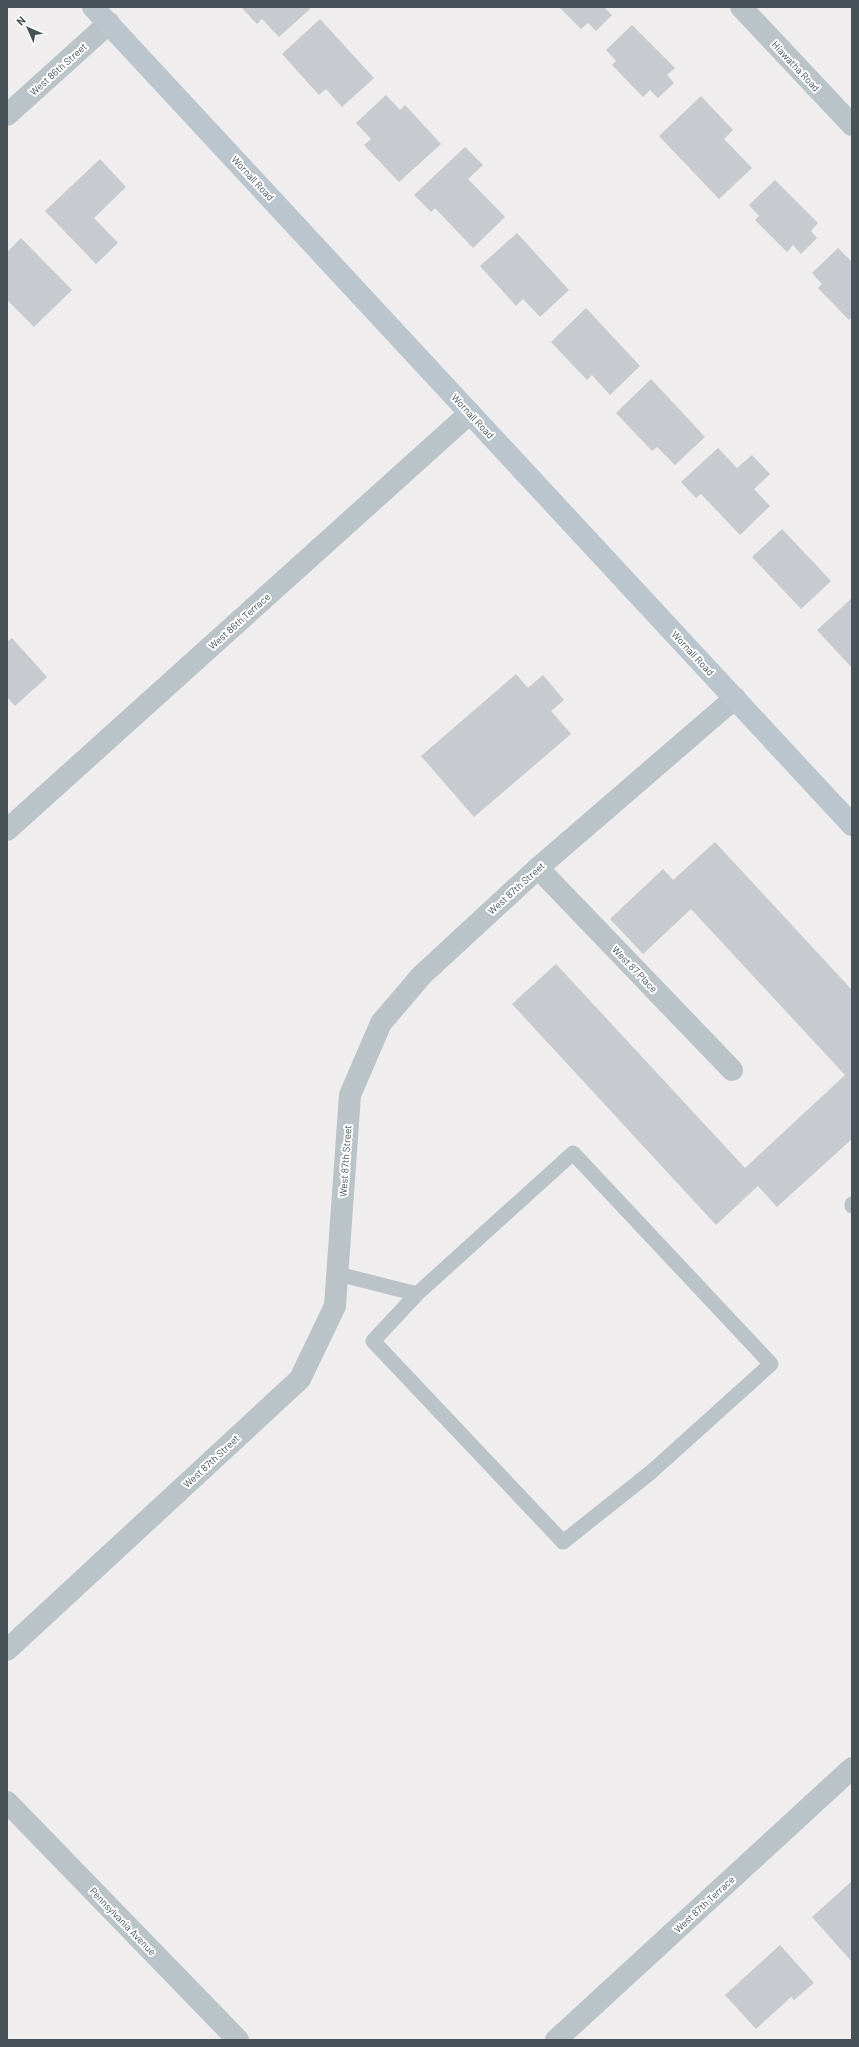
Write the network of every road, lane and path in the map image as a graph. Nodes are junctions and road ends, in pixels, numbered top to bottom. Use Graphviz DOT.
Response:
graph roads {
  1 [pos="93,7"];
  2 [pos="741,7"];
  3 [pos="109,23"];
  4 [pos="847,112"];
  5 [pos="7,115"];
  6 [pos="470,413"];
  7 [pos="735,698"];
  8 [pos="852,825"];
  9 [pos="7,830"];
  10 [pos="538,868"];
  11 [pos="732,1070"];
  12 [pos="338,1274"];
  13 [pos="418,1294"];
  14 [pos="7,1650"];
  15 [pos="852,1768"];
  16 [pos="7,1802"];
  17 [pos="238,2040"];
  18 [pos="556,2040"];
  1 -- 3 [label="main road, Wornall Road"];
  2 -- 4 [label="street, Hiawatha Road"];
  3 -- 5 [label="street, West 86th Street"];
  3 -- 6 [label="main road, Wornall Road"];
  6 -- 7 [label="main road, Wornall Road"];
  6 -- 9 [label="street, West 86th Terrace"];
  7 -- 8 [label="main road, Wornall Road"];
  7 -- 10 [label="street, West 87th Street"];
  10 -- 11 [label="street, West 87 Place"];
  10 -- 12 [label="street, West 87th Street"];
  12 -- 13 [label="lane"];
  12 -- 14 [label="street, West 87th Street"];
  13 -- 13 [label="lane"];
  15 -- 18 [label="street, West 87th Terrace"];
  16 -- 17 [label="street, Pennsylvania Avenue"];
}
